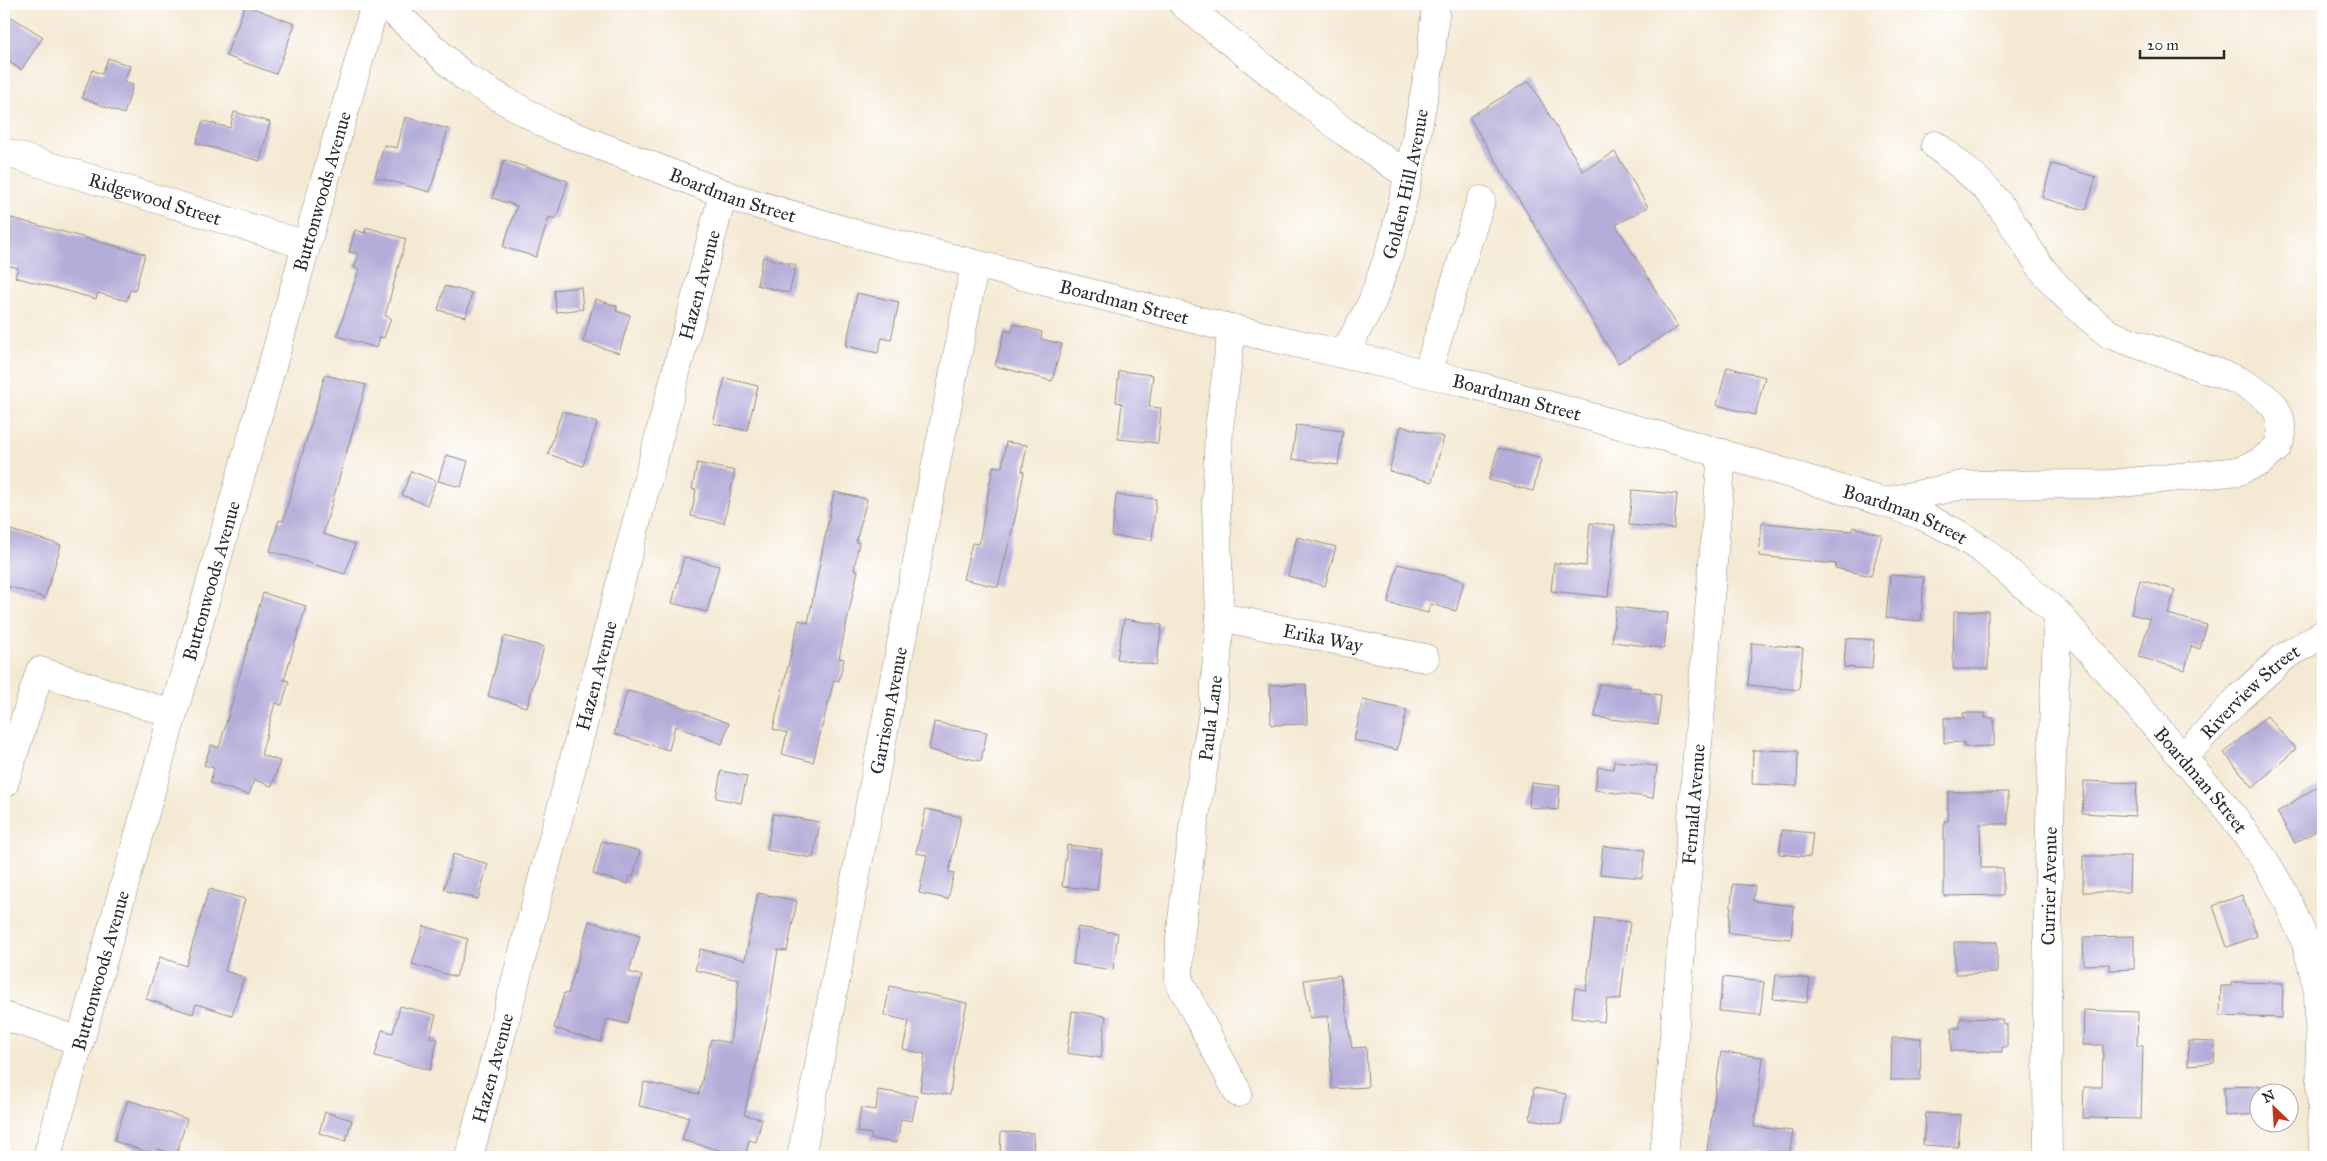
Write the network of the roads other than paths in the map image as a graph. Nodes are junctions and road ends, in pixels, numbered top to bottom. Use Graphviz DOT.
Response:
graph roads {
  1 [pos="375,4"];
  2 [pos="385,4"];
  3 [pos="1183,4"];
  4 [pos="1436,4"];
  5 [pos="1935,145"];
  6 [pos="4,152"];
  7 [pos="1409,176"];
  8 [pos="723,194"];
  9 [pos="1481,200"];
  10 [pos="306,245"];
  11 [pos="975,264"];
  12 [pos="1232,328"];
  13 [pos="1344,354"];
  14 [pos="1427,373"];
  15 [pos="1722,453"];
  16 [pos="1884,502"];
  17 [pos="2058,614"];
  18 [pos="1220,617"];
  19 [pos="2323,634"];
  20 [pos="1425,658"];
  21 [pos="173,714"];
  22 [pos="2183,757"];
  23 [pos="4,784"];
  24 [pos="4,1016"];
  25 [pos="80,1041"];
  26 [pos="1238,1093"];
  27 [pos="2323,1150"];
  28 [pos="47,1157"];
  29 [pos="469,1157"];
  30 [pos="801,1157"];
  31 [pos="1664,1157"];
  32 [pos="2048,1157"];
  1 -- 10 [label="street, Buttonwoods Avenue"];
  2 -- 8 [label="street, Boardman Street"];
  3 -- 7 [label="street"];
  4 -- 7 [label="street, Golden Hill Avenue"];
  5 -- 16 [label="street"];
  6 -- 10 [label="street, Ridgewood Street"];
  7 -- 13 [label="street, Golden Hill Avenue"];
  8 -- 11 [label="street, Boardman Street"];
  8 -- 29 [label="street, Hazen Avenue"];
  9 -- 14 [label="street"];
  10 -- 21 [label="street, Buttonwoods Avenue"];
  11 -- 12 [label="street, Boardman Street"];
  11 -- 30 [label="street, Garrison Avenue"];
  12 -- 13 [label="street, Boardman Street"];
  12 -- 18 [label="street, Paula Lane"];
  13 -- 14 [label="street, Boardman Street"];
  14 -- 15 [label="street, Boardman Street"];
  15 -- 16 [label="street, Boardman Street"];
  15 -- 31 [label="street, Fernald Avenue"];
  16 -- 17 [label="street, Boardman Street"];
  17 -- 22 [label="street, Boardman Street"];
  17 -- 32 [label="street, Currier Avenue"];
  18 -- 20 [label="street, Erika Way"];
  18 -- 26 [label="street, Paula Lane"];
  19 -- 22 [label="street, Riverview Street"];
  21 -- 23 [label="street"];
  21 -- 25 [label="street, Buttonwoods Avenue"];
  22 -- 27 [label="street, Boardman Street"];
  24 -- 25 [label="street"];
  25 -- 28 [label="street, Buttonwoods Avenue"];
}
